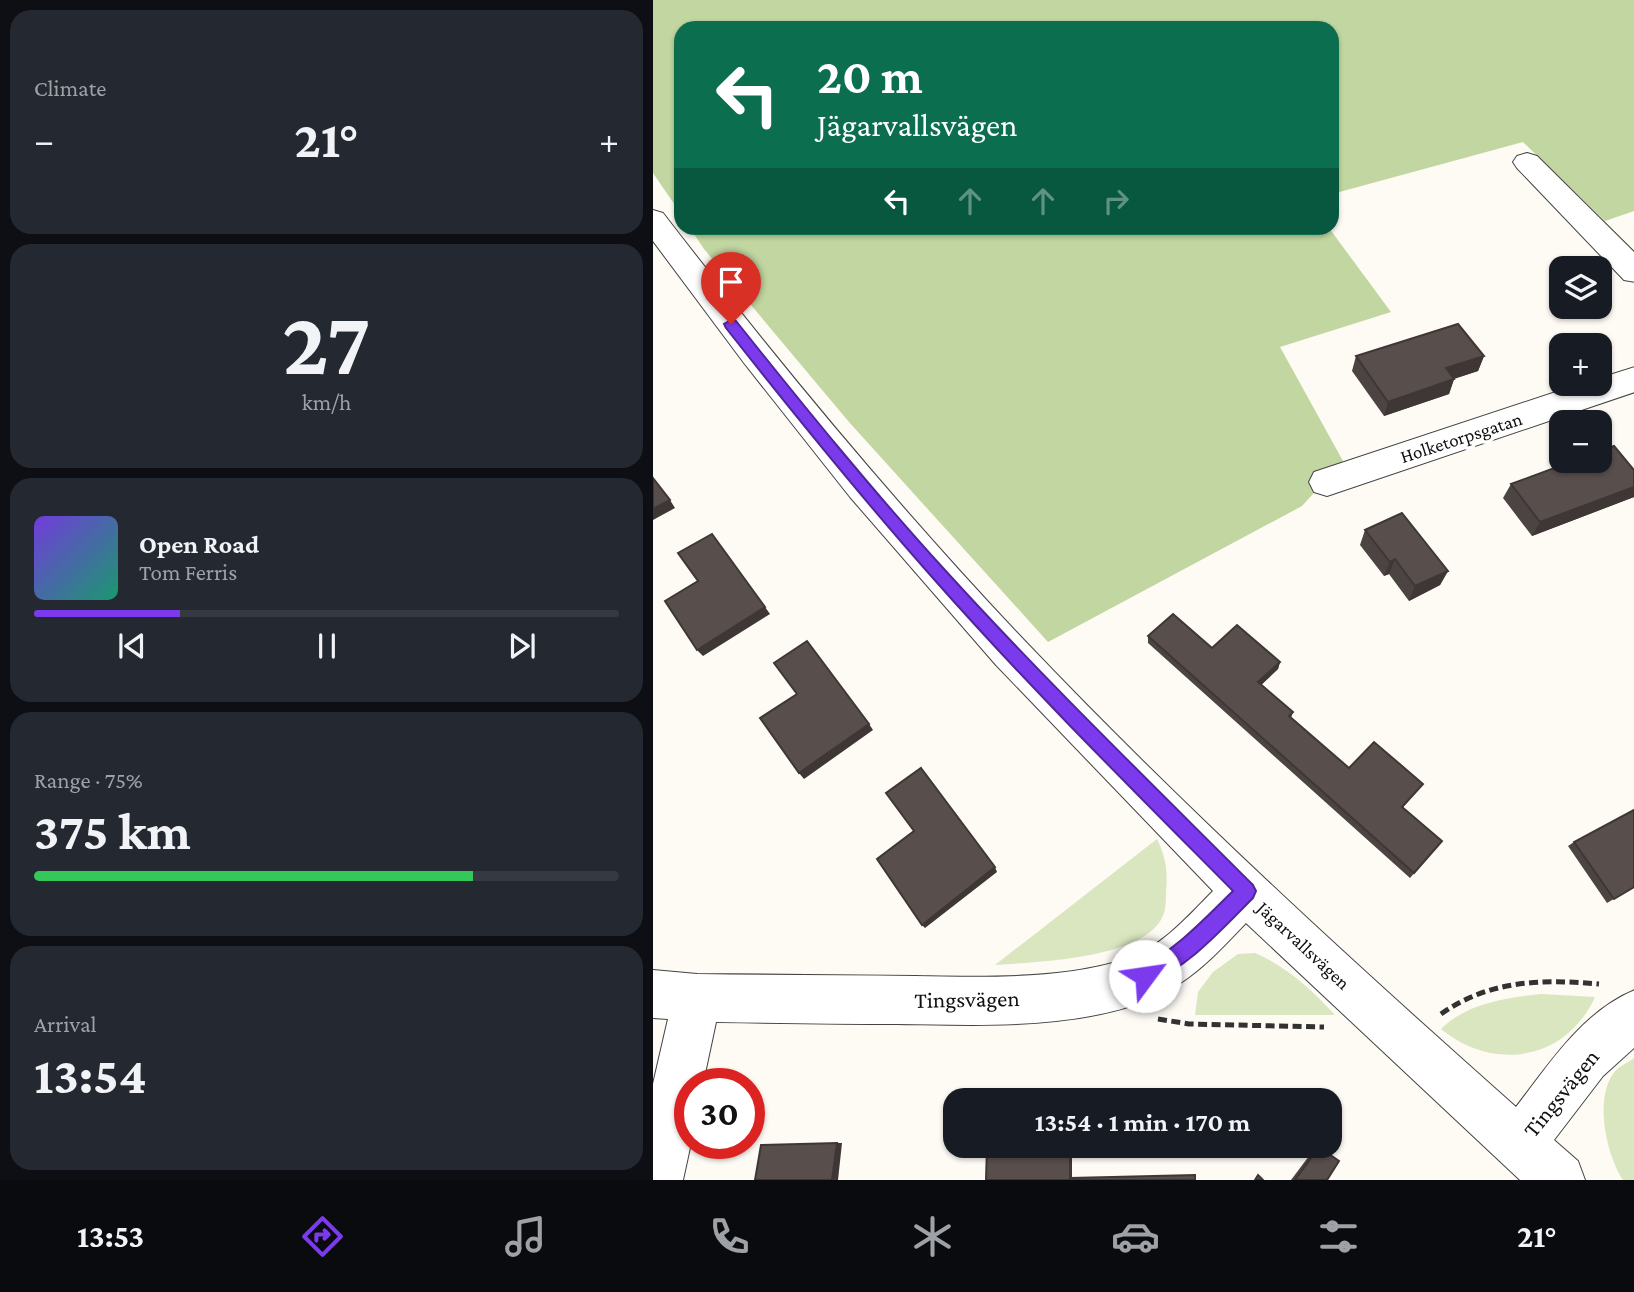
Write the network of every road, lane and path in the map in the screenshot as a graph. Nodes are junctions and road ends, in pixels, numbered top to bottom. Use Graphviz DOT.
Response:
graph roads {
  1 [pos="1527,162"];
  2 [pos="653,220"];
  3 [pos="1634,272"];
  4 [pos="1634,379"];
  5 [pos="1327,482"];
  6 [pos="1246,891"];
  7 [pos="675,996"];
  8 [pos="1622,1001"];
  9 [pos="1150,1017"];
  10 [pos="1335,1036"];
  11 [pos="1412,1045"];
  12 [pos="1519,1144"];
  13 [pos="657,1180"];
  14 [pos="1559,1180"];
  1 -- 3 [label="street"];
  2 -- 6 [label="street, Jägarvallsvägen"];
  4 -- 5 [label="street, Holketorpsgatan"];
  6 -- 7 [label="street, Tingsvägen"];
  6 -- 11 [label="street, Jägarvallsvägen"];
  7 -- 13 [label="street"];
  8 -- 11 [label="path"];
  8 -- 12 [label="street, Tingsvägen"];
  9 -- 10 [label="path"];
  11 -- 12 [label="street, Jägarvallsvägen"];
  12 -- 14 [label="street, Jägarvallsvägen"];
}
